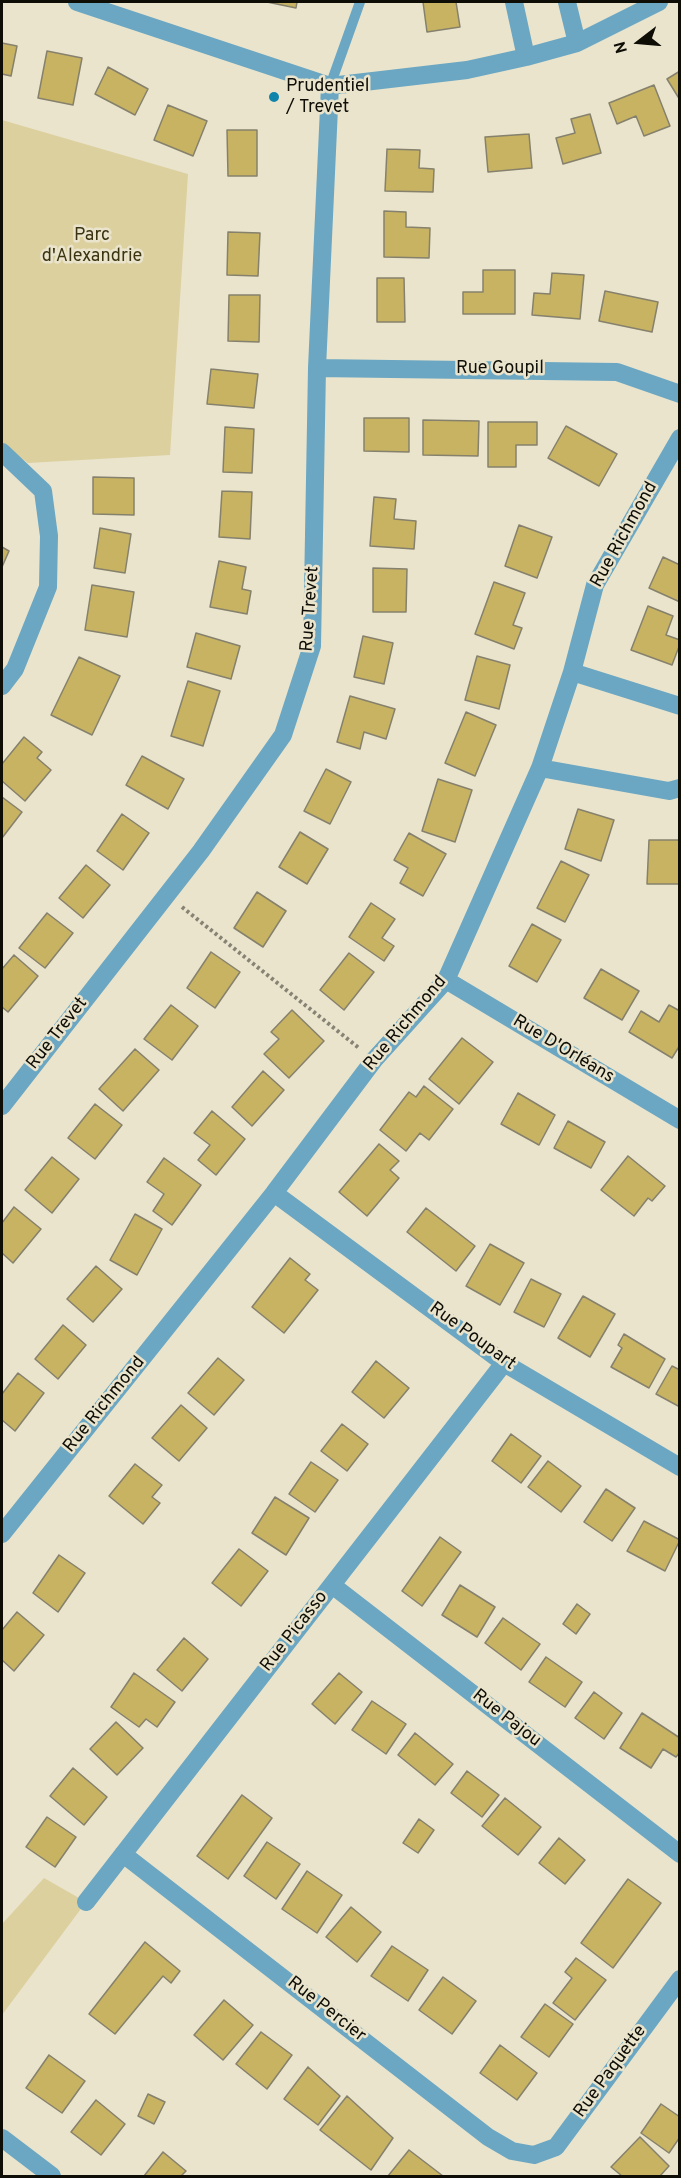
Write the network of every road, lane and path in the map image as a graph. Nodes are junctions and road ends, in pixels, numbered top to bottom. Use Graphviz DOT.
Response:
graph roads {
  1 [pos="77,2"];
  2 [pos="360,2"];
  3 [pos="514,2"];
  4 [pos="567,2"];
  5 [pos="659,2"];
  6 [pos="577,43"];
  7 [pos="526,57"];
  8 [pos="330,86"];
  9 [pos="317,368"];
  10 [pos="680,394"];
  11 [pos="680,438"];
  12 [pos="2,452"];
  13 [pos="572,672"];
  14 [pos="2,686"];
  15 [pos="680,705"];
  16 [pos="540,768"];
  17 [pos="680,788"];
  18 [pos="167,896"];
  19 [pos="446,980"];
  20 [pos="374,1060"];
  21 [pos="2,1106"];
  22 [pos="680,1120"];
  23 [pos="274,1192"];
  24 [pos="504,1363"];
  25 [pos="680,1467"];
  26 [pos="2,1534"];
  27 [pos="332,1585"];
  28 [pos="123,1854"];
  29 [pos="680,1854"];
  30 [pos="86,1902"];
  31 [pos="680,1979"];
  32 [pos="2,2138"];
  33 [pos="534,2155"];
  34 [pos="52,2176"];
  1 -- 8 [label="street"];
  2 -- 8 [label="lane"];
  3 -- 7 [label="street"];
  4 -- 6 [label="street"];
  5 -- 6 [label="street"];
  6 -- 7 [label="street"];
  7 -- 8 [label="street"];
  8 -- 9 [label="street, Rue Trevet"];
  9 -- 10 [label="street, Rue Goupil"];
  9 -- 18 [label="street, Rue Trevet"];
  11 -- 13 [label="street, Rue Richmond"];
  12 -- 14 [label="street"];
  13 -- 15 [label="street"];
  13 -- 16 [label="street, Rue Richmond"];
  16 -- 17 [label="street"];
  16 -- 19 [label="street, Rue Richmond"];
  18 -- 20 [label="path"];
  18 -- 21 [label="street, Rue Trevet"];
  19 -- 20 [label="street, Rue Richmond"];
  19 -- 22 [label="street, Rue D'Orléans"];
  20 -- 23 [label="street, Rue Richmond"];
  23 -- 24 [label="street, Rue Poupart"];
  23 -- 26 [label="street, Rue Richmond"];
  24 -- 25 [label="street, Rue Poupart"];
  24 -- 27 [label="street, Rue Picasso"];
  27 -- 28 [label="street, Rue Picasso"];
  27 -- 29 [label="street, Rue Pajou"];
  28 -- 30 [label="street, Rue Picasso"];
  28 -- 33 [label="street, Rue Percier"];
  31 -- 33 [label="street, Rue Paquette"];
  32 -- 34 [label="street"];
}
